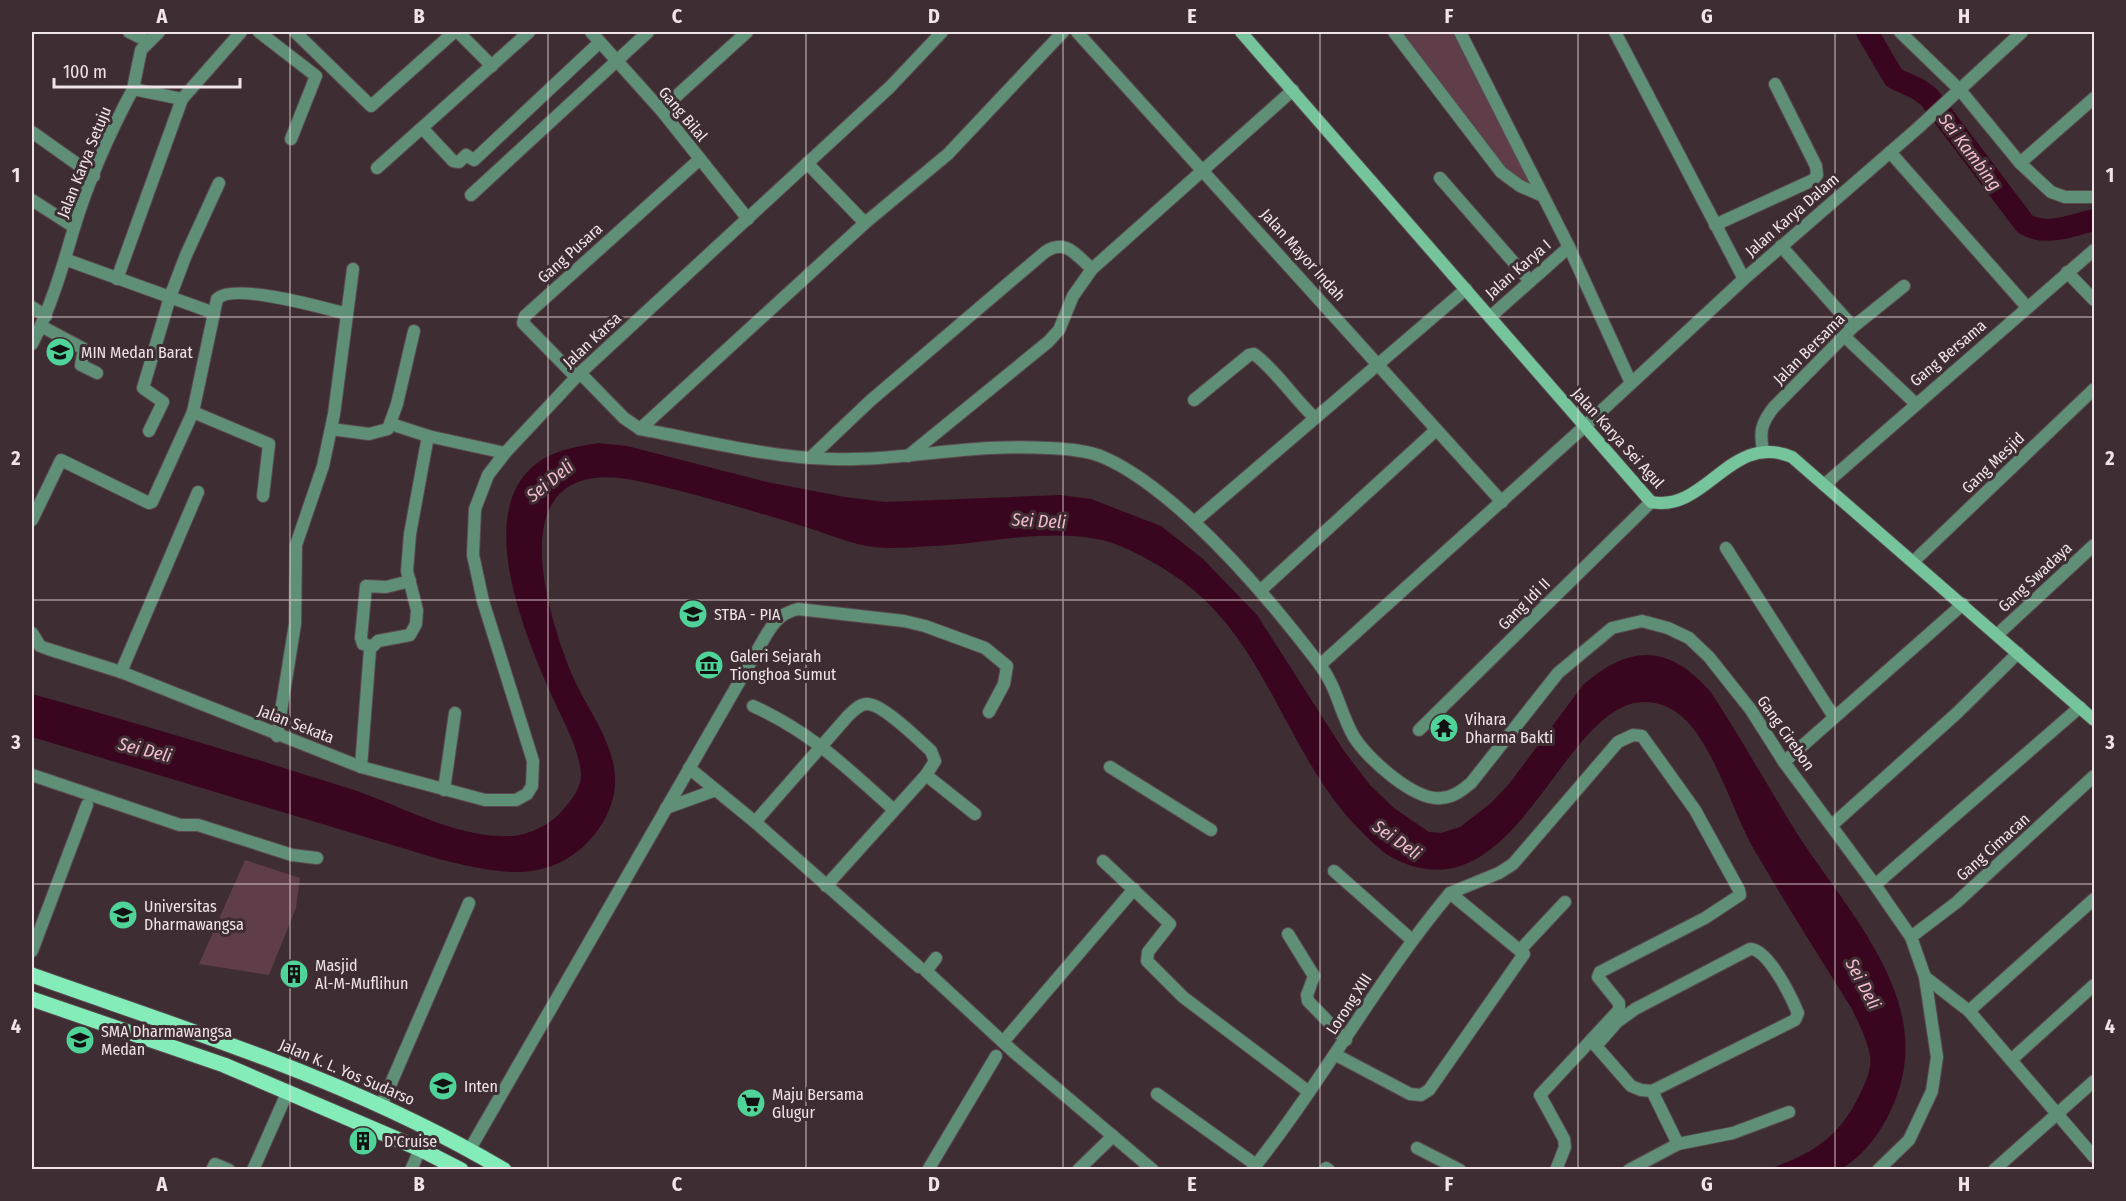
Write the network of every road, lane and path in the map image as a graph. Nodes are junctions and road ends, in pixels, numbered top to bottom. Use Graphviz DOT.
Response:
graph roads {
  1 [pos="129,32"];
  2 [pos="159,32"];
  3 [pos="241,32"];
  4 [pos="259,32"];
  5 [pos="295,32"];
  6 [pos="454,32"];
  7 [pos="458,32"];
  8 [pos="529,32"];
  9 [pos="591,32"];
  10 [pos="648,32"];
  11 [pos="747,32"];
  12 [pos="942,32"];
  13 [pos="1063,32"];
  14 [pos="1077,32"];
  15 [pos="1241,32"];
  16 [pos="1394,32"];
  17 [pos="1460,32"];
  18 [pos="1615,32"];
  19 [pos="1900,32"];
  20 [pos="2022,32"];
  21 [pos="147,41"];
  22 [pos="600,42"];
  23 [pos="616,62"];
  24 [pos="492,66"];
  25 [pos="1775,84"];
  26 [pos="133,89"];
  27 [pos="1293,90"];
  28 [pos="1956,94"];
  29 [pos="2094,98"];
  30 [pos="182,99"];
  31 [pos="661,111"];
  32 [pos="423,129"];
  33 [pos="32,132"];
  34 [pos="291,139"];
  35 [pos="1890,152"];
  36 [pos="700,159"];
  37 [pos="2020,163"];
  38 [pos="807,164"];
  39 [pos="377,168"];
  40 [pos="1203,169"];
  41 [pos="94,176"];
  42 [pos="1440,178"];
  43 [pos="219,183"];
  44 [pos="471,195"];
  45 [pos="1543,196"];
  46 [pos="2094,197"];
  47 [pos="32,200"];
  48 [pos="748,219"];
  49 [pos="865,223"];
  50 [pos="1715,225"];
  51 [pos="74,228"];
  52 [pos="1781,246"];
  53 [pos="1569,247"];
  54 [pos="2094,249"];
  55 [pos="67,260"];
  56 [pos="353,269"];
  57 [pos="1092,269"];
  58 [pos="2067,272"];
  59 [pos="117,279"];
  60 [pos="1744,279"];
  61 [pos="1530,281"];
  62 [pos="1904,286"];
  63 [pos="1466,289"];
  64 [pos="170,297"];
  65 [pos="2094,300"];
  66 [pos="32,307"];
  67 [pos="2027,308"];
  68 [pos="214,313"];
  69 [pos="347,314"];
  70 [pos="1490,316"];
  71 [pos="44,321"];
  72 [pos="414,331"];
  73 [pos="1848,332"];
  74 [pos="32,344"];
  75 [pos="1378,363"];
  76 [pos="97,373"];
  77 [pos="578,375"];
  78 [pos="1631,383"];
  79 [pos="2094,389"];
  80 [pos="1194,400"];
  81 [pos="1915,403"];
  82 [pos="193,412"];
  83 [pos="1315,418"];
  84 [pos="391,424"];
  85 [pos="1584,426"];
  86 [pos="331,429"];
  87 [pos="640,429"];
  88 [pos="1436,430"];
  89 [pos="149,431"];
  90 [pos="428,436"];
  91 [pos="1763,450"];
  92 [pos="504,453"];
  93 [pos="908,456"];
  94 [pos="810,458"];
  95 [pos="1824,484"];
  96 [pos="198,492"];
  97 [pos="262,496"];
  98 [pos="1502,502"];
  99 [pos="1651,502"];
  100 [pos="32,520"];
  101 [pos="1194,522"];
  102 [pos="2094,545"];
  103 [pos="1725,548"];
  104 [pos="1914,561"];
  105 [pos="410,581"];
  106 [pos="1260,591"];
  107 [pos="1963,604"];
  108 [pos="32,633"];
  109 [pos="1998,634"];
  110 [pos="36,646"];
  111 [pos="372,646"];
  112 [pos="2018,653"];
  113 [pos="1320,665"];
  114 [pos="121,672"];
  115 [pos="753,706"];
  116 [pos="2080,706"];
  117 [pos="989,712"];
  118 [pos="455,713"];
  119 [pos="2093,716"];
  120 [pos="1834,717"];
  121 [pos="1419,730"];
  122 [pos="278,736"];
  123 [pos="822,745"];
  124 [pos="533,761"];
  125 [pos="1784,762"];
  126 [pos="362,767"];
  127 [pos="1110,767"];
  128 [pos="689,768"];
  129 [pos="32,775"];
  130 [pos="926,775"];
  131 [pos="2094,776"];
  132 [pos="444,790"];
  133 [pos="716,790"];
  134 [pos="87,806"];
  135 [pos="666,808"];
  136 [pos="894,810"];
  137 [pos="975,814"];
  138 [pos="755,822"];
  139 [pos="1832,825"];
  140 [pos="1211,830"];
  141 [pos="317,858"];
  142 [pos="1103,861"];
  143 [pos="1334,872"];
  144 [pos="1875,885"];
  145 [pos="826,886"];
  146 [pos="1134,889"];
  147 [pos="1450,893"];
  148 [pos="2094,899"];
  149 [pos="1565,902"];
  150 [pos="469,903"];
  151 [pos="1288,934"];
  152 [pos="1911,937"];
  153 [pos="1412,940"];
  154 [pos="1521,949"];
  155 [pos="32,951"];
  156 [pos="936,958"];
  157 [pos="919,967"];
  158 [pos="32,975"];
  159 [pos="1925,977"];
  160 [pos="2094,985"];
  161 [pos="84,993"];
  162 [pos="32,999"];
  163 [pos="1969,1011"];
  164 [pos="76,1016"];
  165 [pos="1346,1040"];
  166 [pos="1003,1042"];
  167 [pos="1336,1055"];
  168 [pos="996,1056"];
  169 [pos="2011,1060"];
  170 [pos="2094,1081"];
  171 [pos="1652,1090"];
  172 [pos="288,1091"];
  173 [pos="1309,1092"];
  174 [pos="1157,1094"];
  175 [pos="382,1104"];
  176 [pos="1789,1112"];
  177 [pos="2057,1115"];
  178 [pos="1113,1136"];
  179 [pos="1678,1144"];
  180 [pos="1417,1148"];
  181 [pos="420,1149"];
  182 [pos="470,1149"];
  183 [pos="2094,1157"];
  184 [pos="1254,1167"];
  185 [pos="212,1170"];
  186 [pos="229,1170"];
  187 [pos="253,1170"];
  188 [pos="411,1170"];
  189 [pos="461,1170"];
  190 [pos="504,1170"];
  191 [pos="928,1170"];
  192 [pos="1078,1170"];
  193 [pos="1153,1170"];
  194 [pos="1460,1170"];
  195 [pos="1556,1170"];
  196 [pos="1629,1170"];
  197 [pos="1878,1170"];
  198 [pos="1994,1170"];
  1 -- 21 [label="street"];
  2 -- 21 [label="street"];
  3 -- 30 [label="street"];
  4 -- 34 [label="street"];
  5 -- 6 [label="street"];
  7 -- 24 [label="street"];
  8 -- 24 [label="street"];
  9 -- 22 [label="street, Gang Bilal"];
  10 -- 23 [label="street"];
  11 -- 31 [label="street"];
  12 -- 38 [label="street, Jalan Karsa"];
  13 -- 49 [label="street"];
  14 -- 40 [label="street, Jalan Mayor Indah"];
  15 -- 27 [label="main road, Jalan Karya Sei Agul"];
  16 -- 45 [label="street"];
  17 -- 45 [label="street"];
  18 -- 50 [label="street"];
  19 -- 28 [label="street"];
  20 -- 28 [label="street, Jalan Karya Dalam"];
  21 -- 26 [label="street, Jalan Karya Setuju"];
  22 -- 23 [label="street, Gang Bilal"];
  22 -- 32 [label="street"];
  23 -- 31 [label="street, Gang Bilal"];
  23 -- 44 [label="street"];
  24 -- 32 [label="street"];
  25 -- 50 [label="street"];
  26 -- 30 [label="street"];
  26 -- 41 [label="street, Jalan Karya Setuju"];
  27 -- 40 [label="street"];
  27 -- 63 [label="main road, Jalan Karya Sei Agul"];
  28 -- 35 [label="street, Jalan Karya Dalam"];
  28 -- 37 [label="street"];
  29 -- 37 [label="street"];
  30 -- 59 [label="street"];
  31 -- 36 [label="street, Gang Bilal"];
  32 -- 39 [label="street"];
  33 -- 41 [label="street"];
  35 -- 52 [label="street, Jalan Karya Dalam"];
  35 -- 67 [label="street"];
  36 -- 48 [label="street, Gang Bilal"];
  36 -- 77 [label="street, Gang Pusara"];
  37 -- 46 [label="street"];
  38 -- 48 [label="street, Jalan Karsa"];
  38 -- 49 [label="street"];
  40 -- 57 [label="street"];
  40 -- 75 [label="street, Jalan Mayor Indah"];
  41 -- 51 [label="street, Jalan Karya Setuju"];
  42 -- 61 [label="street"];
  43 -- 64 [label="street"];
  45 -- 53 [label="street"];
  47 -- 51 [label="street"];
  48 -- 77 [label="street, Jalan Karsa"];
  49 -- 87 [label="street"];
  50 -- 60 [label="street"];
  51 -- 55 [label="street, Jalan Karya Setuju"];
  52 -- 60 [label="street, Jalan Karya Dalam"];
  52 -- 73 [label="street"];
  53 -- 61 [label="street, Jalan Karya I"];
  53 -- 78 [label="street"];
  54 -- 58 [label="street, Gang Bersama"];
  55 -- 59 [label="street"];
  55 -- 71 [label="street, Jalan Karya Setuju"];
  56 -- 69 [label="street"];
  57 -- 93 [label="street"];
  57 -- 94 [label="street"];
  58 -- 65 [label="street"];
  58 -- 67 [label="street, Gang Bersama"];
  59 -- 64 [label="street"];
  60 -- 78 [label="street, Jalan Karya Dalam"];
  61 -- 70 [label="street, Jalan Karya I"];
  62 -- 73 [label="street, Jalan Bersama"];
  63 -- 70 [label="main road, Jalan Karya Sei Agul"];
  63 -- 75 [label="street"];
  64 -- 68 [label="street"];
  64 -- 89 [label="street"];
  66 -- 71 [label="street"];
  67 -- 81 [label="street, Gang Bersama"];
  68 -- 69 [label="street"];
  68 -- 82 [label="street"];
  69 -- 86 [label="street"];
  70 -- 85 [label="main road, Jalan Karya Sei Agul"];
  71 -- 74 [label="street, Jalan Karya Setuju"];
  71 -- 76 [label="street"];
  72 -- 84 [label="street"];
  73 -- 81 [label="street"];
  73 -- 91 [label="street, Jalan Bersama"];
  75 -- 83 [label="street"];
  75 -- 88 [label="street, Jalan Mayor Indah"];
  77 -- 87 [label="street"];
  77 -- 92 [label="street, Jalan Karsa"];
  78 -- 85 [label="street, Jalan Karya Dalam"];
  79 -- 104 [label="street, Gang Mesjid"];
  80 -- 83 [label="street"];
  81 -- 95 [label="street, Gang Bersama"];
  82 -- 97 [label="street"];
  82 -- 100 [label="street"];
  83 -- 101 [label="street"];
  84 -- 86 [label="street"];
  84 -- 90 [label="street"];
  85 -- 98 [label="street, Jalan Karya Dalam"];
  85 -- 99 [label="main road, Jalan Karya Sei Agul"];
  86 -- 122 [label="street"];
  87 -- 94 [label="street"];
  88 -- 98 [label="street, Jalan Mayor Indah"];
  88 -- 106 [label="street"];
  90 -- 92 [label="street"];
  90 -- 105 [label="street"];
  91 -- 95 [label="main road"];
  91 -- 99 [label="main road, Jalan Karya Sei Agul"];
  92 -- 124 [label="street, Jalan Karsa"];
  93 -- 94 [label="street"];
  93 -- 101 [label="street"];
  95 -- 104 [label="main road"];
  96 -- 114 [label="street"];
  98 -- 113 [label="street, Jalan Karya Dalam"];
  99 -- 121 [label="street, Gang Idi II"];
  101 -- 106 [label="street"];
  102 -- 109 [label="street, Gang Swadaya"];
  103 -- 120 [label="street"];
  104 -- 107 [label="main road"];
  105 -- 111 [label="street"];
  105 -- 111 [label="street"];
  106 -- 113 [label="street"];
  107 -- 109 [label="main road"];
  107 -- 120 [label="street"];
  108 -- 110 [label="street, Jalan Sekata"];
  109 -- 112 [label="main road"];
  110 -- 114 [label="street, Jalan Sekata"];
  111 -- 126 [label="street"];
  112 -- 116 [label="main road"];
  112 -- 139 [label="street"];
  113 -- 125 [label="street, Gang Cirebon"];
  114 -- 122 [label="street, Jalan Sekata"];
  115 -- 123 [label="street"];
  116 -- 119 [label="main road"];
  116 -- 144 [label="street"];
  117 -- 128 [label="street"];
  118 -- 132 [label="street"];
  120 -- 125 [label="street"];
  122 -- 126 [label="street, Jalan Sekata"];
  123 -- 130 [label="street"];
  123 -- 136 [label="street"];
  123 -- 138 [label="street"];
  124 -- 132 [label="street, Jalan Sekata"];
  125 -- 139 [label="street, Gang Cirebon"];
  126 -- 132 [label="street, Jalan Sekata"];
  127 -- 140 [label="street"];
  128 -- 133 [label="street"];
  128 -- 135 [label="street"];
  129 -- 141 [label="street"];
  130 -- 136 [label="street"];
  130 -- 137 [label="street"];
  131 -- 152 [label="street, Gang Cimacan"];
  133 -- 135 [label="street"];
  133 -- 138 [label="street"];
  134 -- 155 [label="street"];
  135 -- 182 [label="street"];
  136 -- 145 [label="street"];
  138 -- 145 [label="street"];
  139 -- 144 [label="street, Gang Cirebon"];
  142 -- 146 [label="street"];
  143 -- 153 [label="street"];
  144 -- 152 [label="street, Gang Cirebon"];
  145 -- 157 [label="street"];
  146 -- 166 [label="street"];
  146 -- 173 [label="street"];
  147 -- 153 [label="street, Lorong XIII"];
  147 -- 154 [label="street"];
  147 -- 195 [label="street"];
  148 -- 163 [label="street"];
  149 -- 154 [label="street"];
  150 -- 175 [label="street"];
  151 -- 165 [label="street"];
  152 -- 159 [label="street, Gang Cirebon"];
  153 -- 165 [label="street, Lorong XIII"];
  154 -- 167 [label="street"];
  156 -- 166 [label="street"];
  158 -- 161 [label="main road, Jalan K. L. Yos Sudarso"];
  159 -- 163 [label="street"];
  159 -- 197 [label="street, Gang Cirebon"];
  160 -- 169 [label="street"];
  161 -- 164 [label="main road"];
  161 -- 175 [label="main road, Jalan K. L. Yos Sudarso"];
  162 -- 164 [label="main road"];
  163 -- 169 [label="street"];
  164 -- 172 [label="main road"];
  165 -- 167 [label="street, Lorong XIII"];
  166 -- 178 [label="street"];
  167 -- 173 [label="street, Lorong XIII"];
  168 -- 191 [label="street"];
  169 -- 177 [label="street"];
  170 -- 177 [label="street"];
  171 -- 171 [label="street"];
  171 -- 179 [label="street"];
  172 -- 181 [label="main road"];
  172 -- 187 [label="street"];
  173 -- 184 [label="street, Lorong XIII"];
  174 -- 184 [label="street"];
  175 -- 182 [label="main road, Jalan K. L. Yos Sudarso"];
  176 -- 179 [label="street"];
  177 -- 183 [label="street"];
  177 -- 198 [label="street"];
  178 -- 192 [label="street"];
  178 -- 193 [label="street"];
  179 -- 196 [label="street"];
  180 -- 194 [label="street"];
  181 -- 188 [label="street"];
  181 -- 189 [label="main road"];
  182 -- 190 [label="main road, Jalan K. L. Yos Sudarso"];
  185 -- 186 [label="street"];
}
